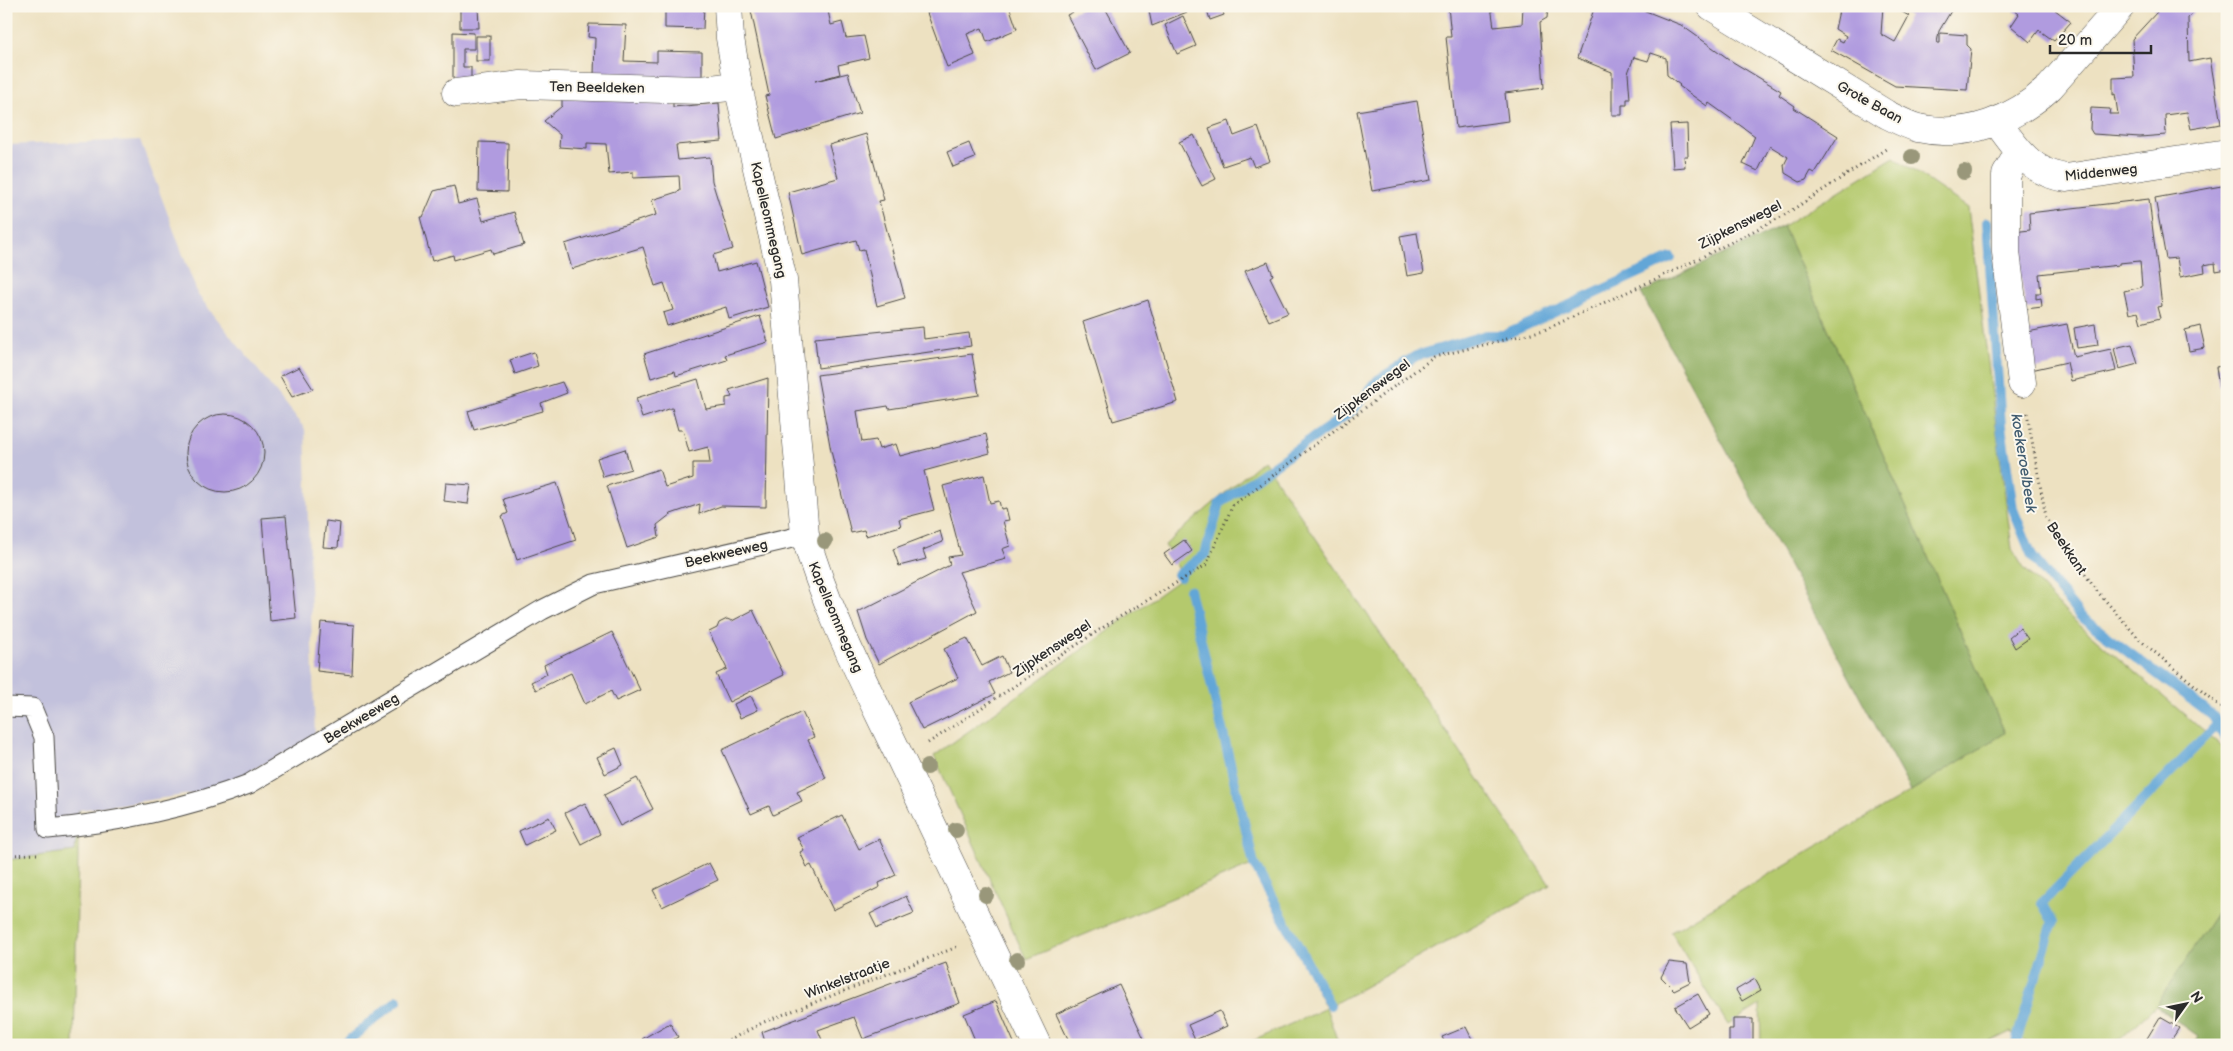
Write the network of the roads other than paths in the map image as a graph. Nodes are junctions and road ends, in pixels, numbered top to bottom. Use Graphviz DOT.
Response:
graph roads {
  1 [pos="728,6"];
  2 [pos="1711,6"];
  3 [pos="2121,6"];
  4 [pos="738,86"];
  5 [pos="456,93"];
  6 [pos="1997,122"];
  7 [pos="2019,152"];
  8 [pos="2227,153"];
  9 [pos="2022,383"];
  10 [pos="805,535"];
  11 [pos="6,707"];
  12 [pos="1037,1045"];
  1 -- 4 [label="street, Kapelleommegang"];
  2 -- 6 [label="street, Grote Baan"];
  3 -- 6 [label="street, Grote Baan"];
  4 -- 5 [label="street, Ten Beeldeken"];
  4 -- 10 [label="street, Kapelleommegang"];
  6 -- 7 [label="street, Middenweg"];
  7 -- 8 [label="street, Middenweg"];
  7 -- 9 [label="street"];
  10 -- 11 [label="lane, Beekweeweg"];
  10 -- 12 [label="street, Kapelleommegang"];
}
